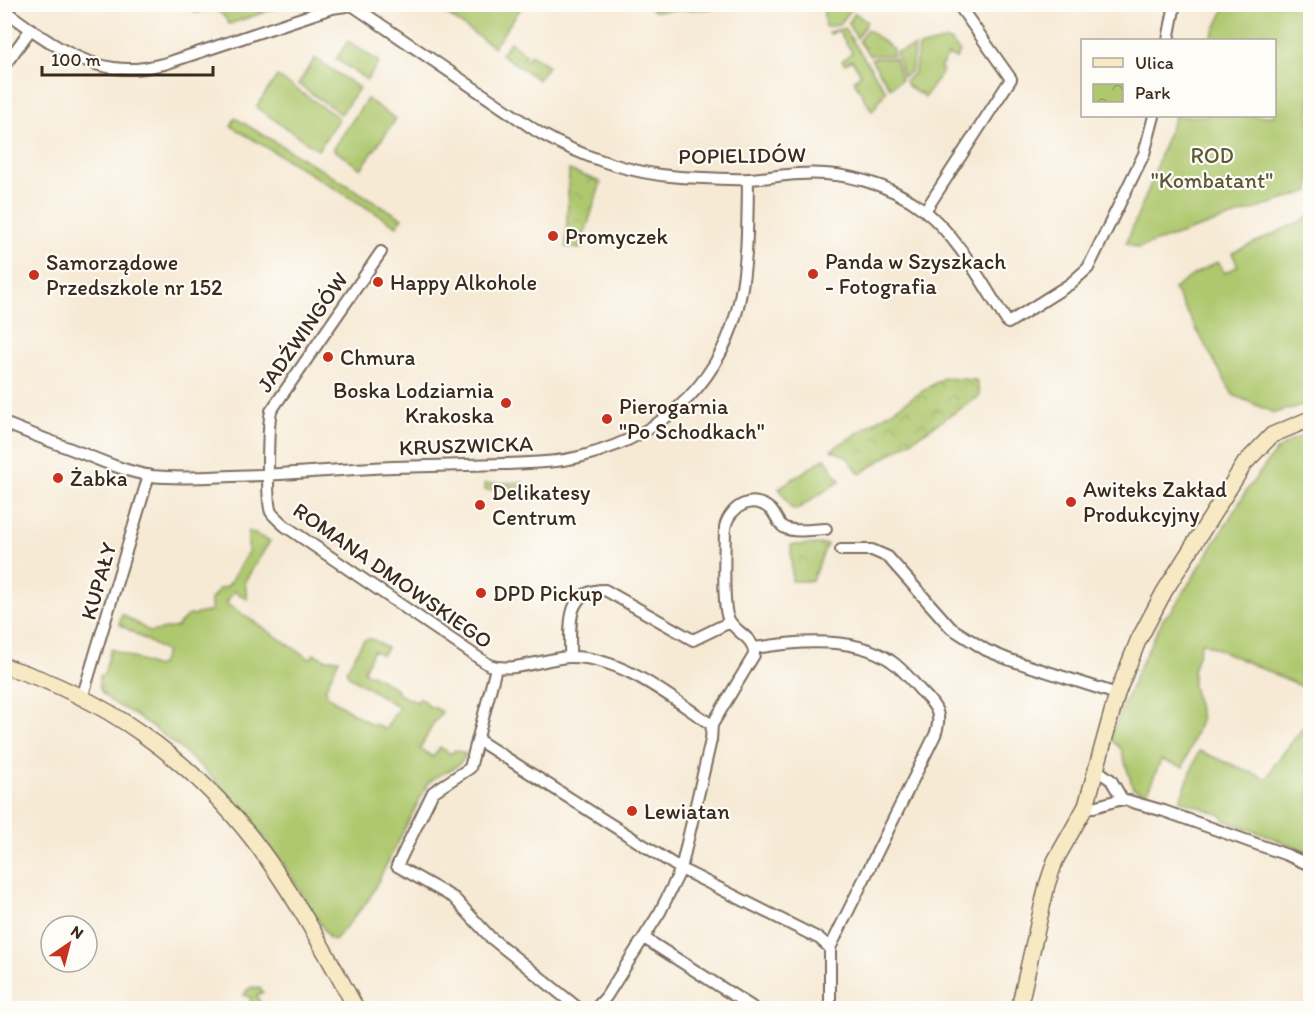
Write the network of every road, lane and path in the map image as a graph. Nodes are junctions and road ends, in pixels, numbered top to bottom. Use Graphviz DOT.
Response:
graph roads {
  1 [pos="958,4"];
  2 [pos="1175,4"];
  3 [pos="348,5"];
  4 [pos="4,10"];
  5 [pos="31,29"];
  6 [pos="1168,39"];
  7 [pos="4,66"];
  8 [pos="1154,117"];
  9 [pos="748,179"];
  10 [pos="925,211"];
  11 [pos="381,252"];
  12 [pos="1311,419"];
  13 [pos="4,423"];
  14 [pos="149,475"];
  15 [pos="270,475"];
  16 [pos="826,529"];
  17 [pos="841,550"];
  18 [pos="730,622"];
  19 [pos="755,648"];
  20 [pos="570,657"];
  21 [pos="4,666"];
  22 [pos="496,668"];
  23 [pos="1117,694"];
  24 [pos="82,698"];
  25 [pos="712,725"];
  26 [pos="478,740"];
  27 [pos="1097,770"];
  28 [pos="1122,799"];
  29 [pos="1086,806"];
  30 [pos="1311,866"];
  31 [pos="681,869"];
  32 [pos="644,938"];
  33 [pos="830,948"];
  34 [pos="752,1007"];
  35 [pos="356,1008"];
  36 [pos="578,1008"];
  37 [pos="596,1008"];
  38 [pos="830,1008"];
  39 [pos="1019,1008"];
  1 -- 10 [label="street"];
  2 -- 6 [label="street"];
  3 -- 5 [label="street, POPIELIDÓW"];
  3 -- 9 [label="street, POPIELIDÓW"];
  4 -- 5 [label="street, POPIELIDÓW"];
  5 -- 7 [label="street"];
  8 -- 10 [label="street, POPIELIDÓW"];
  9 -- 10 [label="street, POPIELIDÓW"];
  9 -- 15 [label="street, KRUSZWICKA"];
  11 -- 15 [label="street, JADŹWINGÓW"];
  12 -- 23 [label="street"];
  13 -- 14 [label="street, KRUSZWICKA"];
  14 -- 15 [label="street, KRUSZWICKA"];
  14 -- 24 [label="street, KUPAŁY"];
  15 -- 22 [label="street, ROMANA DMOWSKIEGO"];
  16 -- 18 [label="street"];
  17 -- 23 [label="street"];
  18 -- 19 [label="street"];
  18 -- 20 [label="street"];
  19 -- 25 [label="street"];
  19 -- 33 [label="street"];
  20 -- 22 [label="street, ROMANA DMOWSKIEGO"];
  20 -- 25 [label="street, ROMANA DMOWSKIEGO"];
  21 -- 24 [label="street"];
  22 -- 26 [label="street, ROMANA DMOWSKIEGO"];
  23 -- 27 [label="street"];
  24 -- 35 [label="street"];
  25 -- 31 [label="street"];
  26 -- 31 [label="street"];
  26 -- 36 [label="street, ROMANA DMOWSKIEGO"];
  27 -- 28 [label="street"];
  27 -- 29 [label="street"];
  28 -- 29 [label="street"];
  28 -- 30 [label="street"];
  29 -- 39 [label="street"];
  31 -- 32 [label="street"];
  31 -- 33 [label="street"];
  32 -- 34 [label="street"];
  32 -- 37 [label="street"];
  33 -- 38 [label="street"];
}
